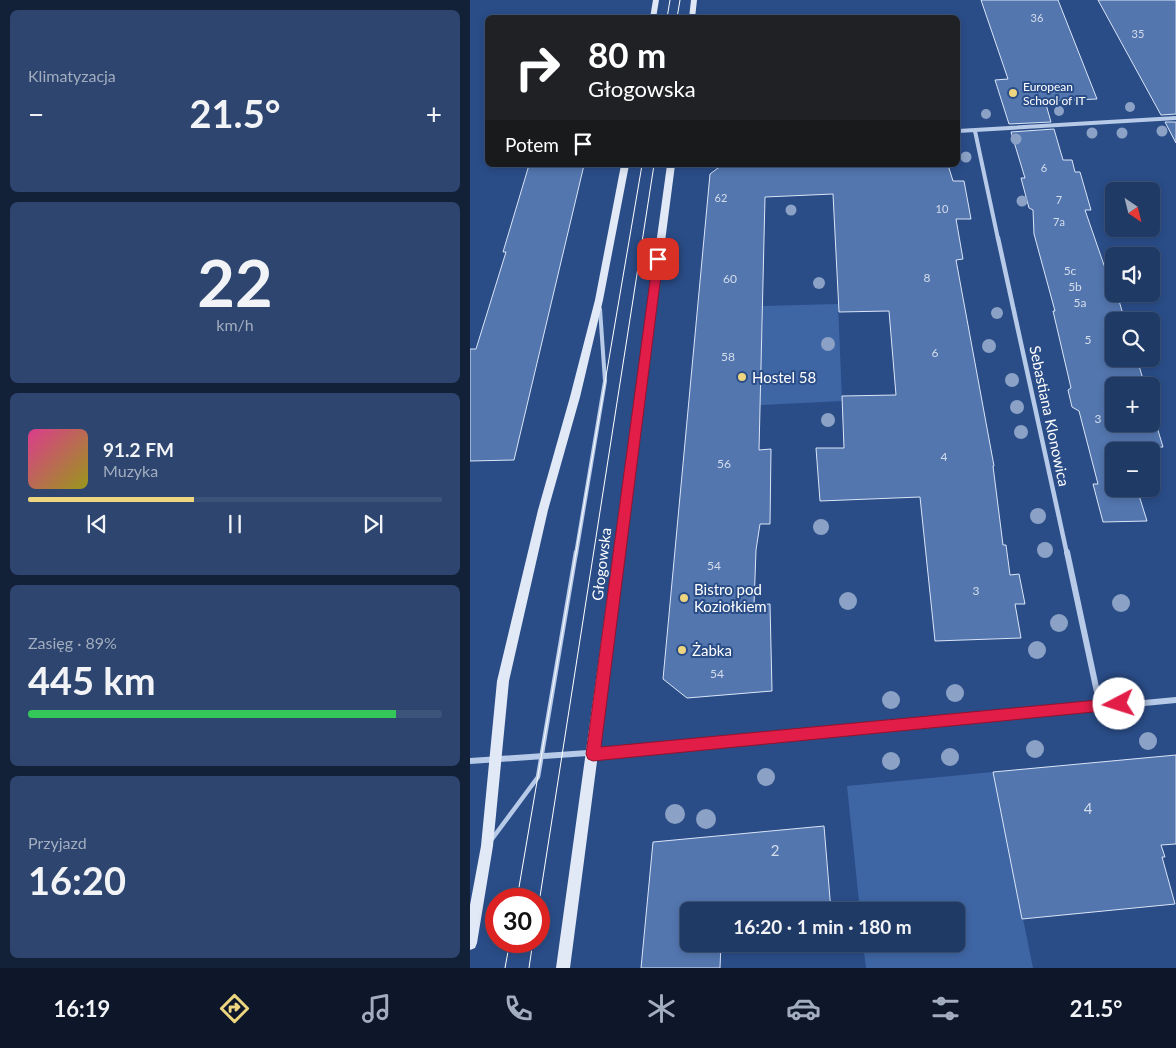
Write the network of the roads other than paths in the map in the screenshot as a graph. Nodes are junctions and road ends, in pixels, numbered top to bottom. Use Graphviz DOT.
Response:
graph roads {
  1 [pos="656,0"];
  2 [pos="694,0"];
  3 [pos="654,15"];
  4 [pos="692,15"];
  5 [pos="1176,118"];
  6 [pos="960,131"];
  7 [pos="975,131"];
  8 [pos="625,167"];
  9 [pos="671,167"];
  10 [pos="599,300"];
  11 [pos="1176,700"];
  12 [pos="1100,706"];
  13 [pos="593,754"];
  14 [pos="541,757"];
  15 [pos="494,759"];
  16 [pos="470,760"];
  17 [pos="487,846"];
  18 [pos="470,943"];
  19 [pos="563,968"];
  1 -- 3 [label="street"];
  2 -- 4 [label="street"];
  5 -- 7 [label="street"];
  6 -- 7 [label="street"];
  7 -- 12 [label="street, Sebastiana Klonowica"];
  8 -- 10 [label="street"];
  9 -- 13 [label="street, Głogowska"];
  10 -- 14 [label="lane"];
  10 -- 15 [label="street"];
  11 -- 12 [label="street"];
  12 -- 13 [label="street"];
  13 -- 14 [label="street"];
  13 -- 19 [label="street, Głogowska"];
  14 -- 15 [label="street"];
  14 -- 17 [label="lane"];
  15 -- 16 [label="street"];
  15 -- 17 [label="street"];
  17 -- 18 [label="street"];
}
